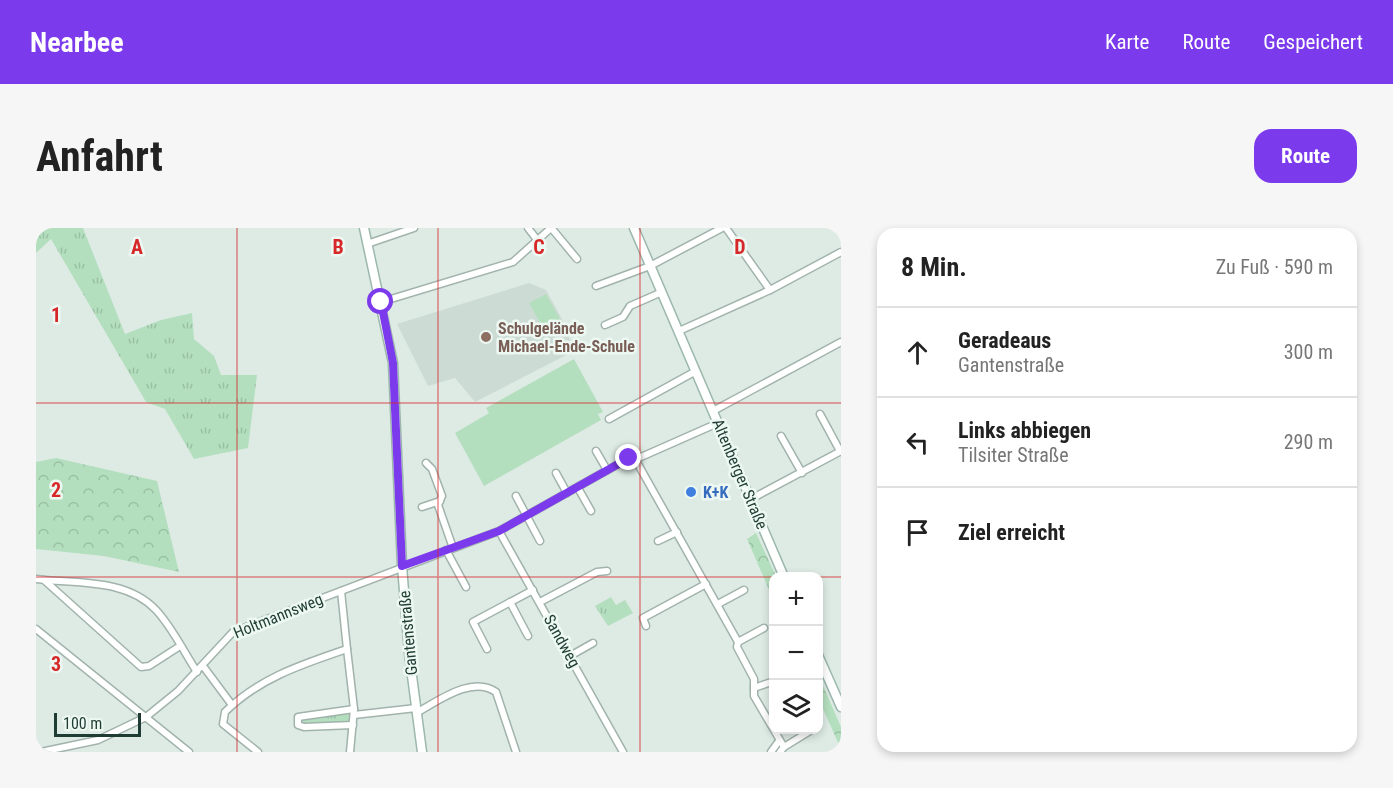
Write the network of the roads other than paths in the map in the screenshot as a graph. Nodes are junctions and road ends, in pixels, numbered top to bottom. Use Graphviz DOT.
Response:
graph roads {
  1 [pos="364,228"];
  2 [pos="414,228"];
  3 [pos="528,228"];
  4 [pos="634,228"];
  5 [pos="724,228"];
  6 [pos="552,229"];
  7 [pos="538,241"];
  8 [pos="367,244"];
  9 [pos="841,252"];
  10 [pos="577,259"];
  11 [pos="650,266"];
  12 [pos="596,286"];
  13 [pos="770,290"];
  14 [pos="662,292"];
  15 [pos="381,302"];
  16 [pos="605,325"];
  17 [pos="679,331"];
  18 [pos="841,342"];
  19 [pos="696,371"];
  20 [pos="713,411"];
  21 [pos="820,414"];
  22 [pos="609,419"];
  23 [pos="718,423"];
  24 [pos="781,436"];
  25 [pos="596,451"];
  26 [pos="841,451"];
  27 [pos="634,457"];
  28 [pos="426,462"];
  29 [pos="607,471"];
  30 [pos="556,473"];
  31 [pos="802,473"];
  32 [pos="578,488"];
  33 [pos="567,494"];
  34 [pos="516,496"];
  35 [pos="751,499"];
  36 [pos="440,501"];
  37 [pos="422,507"];
  38 [pos="591,512"];
  39 [pos="526,516"];
  40 [pos="499,531"];
  41 [pos="677,532"];
  42 [pos="540,540"];
  43 [pos="658,541"];
  44 [pos="449,549"];
  45 [pos="402,566"];
  46 [pos="607,571"];
  47 [pos="782,572"];
  48 [pos="40,579"];
  49 [pos="706,584"];
  50 [pos="466,587"];
  51 [pos="533,590"];
  52 [pos="744,590"];
  53 [pos="341,591"];
  54 [pos="510,602"];
  55 [pos="540,602"];
  56 [pos="718,604"];
  57 [pos="646,626"];
  58 [pos="36,628"];
  59 [pos="764,628"];
  60 [pos="528,636"];
  61 [pos="738,642"];
  62 [pos="593,644"];
  63 [pos="180,646"];
  64 [pos="347,649"];
  65 [pos="487,649"];
  66 [pos="570,657"];
  67 [pos="823,665"];
  68 [pos="203,666"];
  69 [pos="197,672"];
  70 [pos="769,683"];
  71 [pos="754,688"];
  72 [pos="232,705"];
  73 [pos="841,707"];
  74 [pos="416,711"];
  75 [pos="354,712"];
  76 [pos="146,717"];
  77 [pos="353,725"];
  78 [pos="805,734"];
  79 [pos="779,741"];
  80 [pos="782,749"];
  81 [pos="41,752"];
  82 [pos="189,752"];
  83 [pos="258,752"];
  84 [pos="350,752"];
  85 [pos="422,752"];
  86 [pos="516,752"];
  87 [pos="623,752"];
  88 [pos="771,752"];
  1 -- 8 [label="street, Gantenstraße"];
  2 -- 8 [label="street"];
  3 -- 7 [label="street"];
  4 -- 11 [label="street, Altenberger Straße"];
  5 -- 11 [label="street"];
  5 -- 13 [label="street"];
  6 -- 7 [label="street"];
  6 -- 10 [label="street"];
  7 -- 15 [label="street"];
  8 -- 15 [label="street, Gantenstraße"];
  9 -- 13 [label="street"];
  11 -- 12 [label="street"];
  11 -- 14 [label="street, Altenberger Straße"];
  13 -- 17 [label="street"];
  14 -- 16 [label="street"];
  14 -- 17 [label="street, Altenberger Straße"];
  15 -- 45 [label="street, Gantenstraße"];
  17 -- 19 [label="street, Altenberger Straße"];
  18 -- 20 [label="street"];
  19 -- 20 [label="street, Altenberger Straße"];
  19 -- 22 [label="street"];
  20 -- 23 [label="street, Altenberger Straße"];
  21 -- 26 [label="street"];
  23 -- 27 [label="street, Holtmannsweg"];
  23 -- 35 [label="street, Altenberger Straße"];
  24 -- 31 [label="street"];
  25 -- 29 [label="street"];
  26 -- 31 [label="street"];
  27 -- 29 [label="street, Holtmannsweg"];
  27 -- 41 [label="street"];
  28 -- 36 [label="street"];
  29 -- 32 [label="street, Holtmannsweg"];
  30 -- 33 [label="street"];
  31 -- 35 [label="street"];
  32 -- 33 [label="street, Holtmannsweg"];
  32 -- 38 [label="street"];
  33 -- 39 [label="street, Holtmannsweg"];
  34 -- 39 [label="street"];
  35 -- 47 [label="street, Altenberger Straße"];
  36 -- 37 [label="street"];
  36 -- 44 [label="street"];
  39 -- 40 [label="street, Holtmannsweg"];
  39 -- 42 [label="street"];
  40 -- 44 [label="street, Holtmannsweg"];
  40 -- 51 [label="street, Sandweg"];
  41 -- 43 [label="street"];
  41 -- 49 [label="street"];
  44 -- 45 [label="street, Holtmannsweg"];
  44 -- 50 [label="street"];
  45 -- 53 [label="street, Holtmannsweg"];
  45 -- 74 [label="street, Gantenstraße"];
  46 -- 55 [label="street"];
  48 -- 63 [label="street"];
  48 -- 63 [label="street"];
  49 -- 56 [label="street"];
  49 -- 57 [label="street"];
  51 -- 54 [label="street"];
  51 -- 55 [label="street, Sandweg"];
  52 -- 56 [label="street"];
  53 -- 64 [label="street"];
  53 -- 68 [label="street, Holtmannsweg"];
  54 -- 60 [label="street"];
  54 -- 65 [label="street"];
  55 -- 66 [label="street, Sandweg"];
  56 -- 61 [label="street"];
  58 -- 76 [label="street"];
  59 -- 61 [label="street"];
  61 -- 71 [label="street"];
  62 -- 66 [label="street"];
  63 -- 69 [label="street"];
  64 -- 72 [label="street"];
  64 -- 75 [label="street"];
  66 -- 87 [label="street, Sandweg"];
  67 -- 73 [label="street"];
  68 -- 69 [label="street, Holtmannsweg"];
  68 -- 72 [label="street"];
  69 -- 76 [label="street, Holtmannsweg"];
  70 -- 71 [label="street"];
  71 -- 79 [label="street"];
  72 -- 83 [label="street"];
  74 -- 75 [label="street"];
  74 -- 85 [label="street, Gantenstraße"];
  74 -- 86 [label="street"];
  75 -- 77 [label="street"];
  75 -- 77 [label="street"];
  76 -- 81 [label="street, Holtmannsweg"];
  76 -- 82 [label="street"];
  77 -- 84 [label="street"];
  78 -- 80 [label="street"];
  79 -- 80 [label="street"];
  79 -- 88 [label="street"];
}
